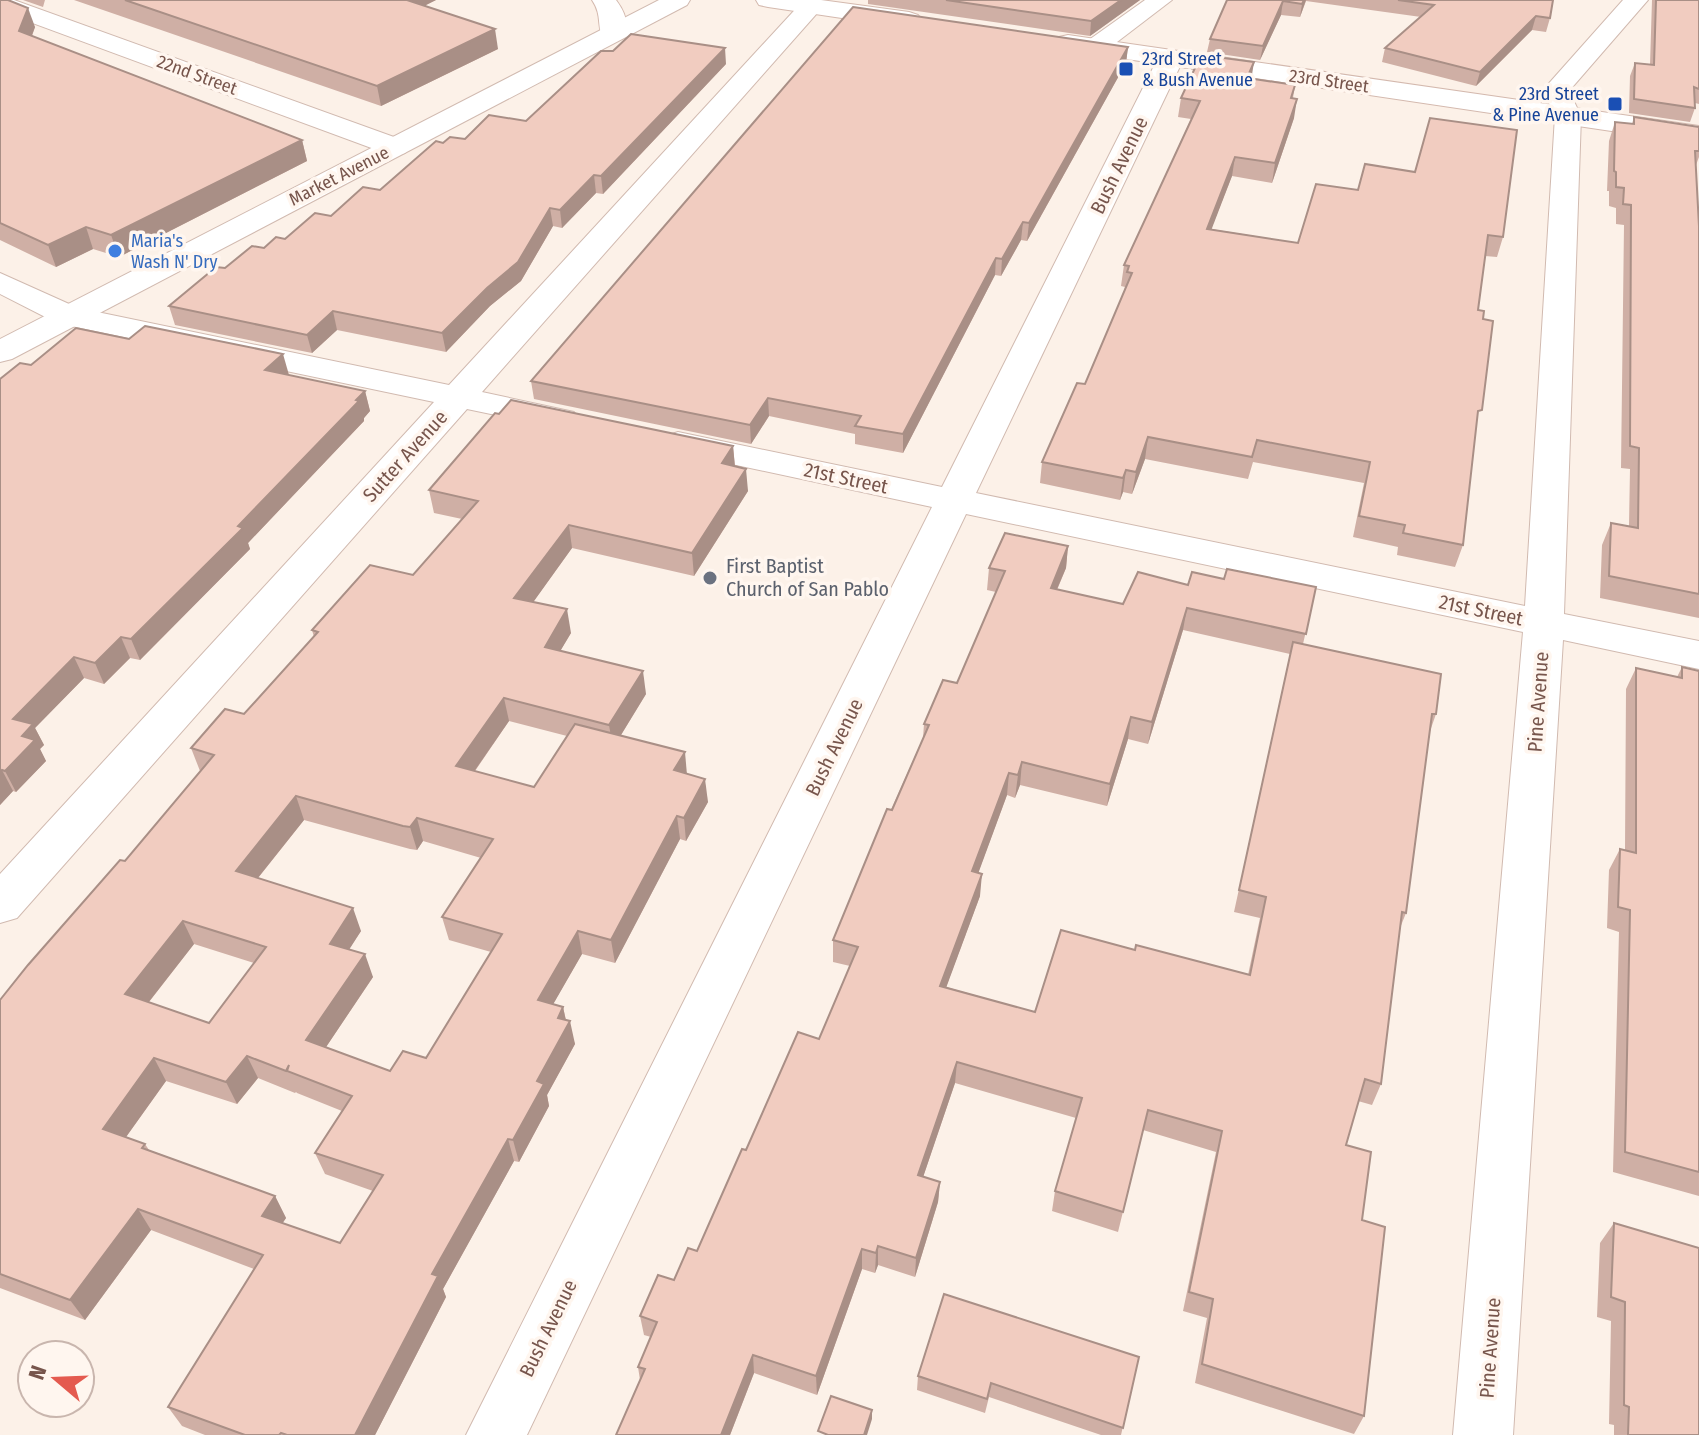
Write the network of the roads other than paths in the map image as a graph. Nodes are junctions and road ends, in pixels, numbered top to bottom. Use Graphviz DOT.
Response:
graph roads {
  1 [pos="604,0"];
  2 [pos="678,0"];
  3 [pos="768,0"];
  4 [pos="1160,0"];
  5 [pos="1636,0"];
  6 [pos="0,3"];
  7 [pos="811,6"];
  8 [pos="937,24"];
  9 [pos="613,34"];
  10 [pos="1048,40"];
  11 [pos="1095,47"];
  12 [pos="1171,58"];
  13 [pos="1568,116"];
  14 [pos="1699,135"];
  15 [pos="395,147"];
  16 [pos="0,282"];
  17 [pos="68,316"];
  18 [pos="0,352"];
  19 [pos="458,397"];
  20 [pos="595,426"];
  21 [pos="641,435"];
  22 [pos="954,500"];
  23 [pos="1544,623"];
  24 [pos="1699,655"];
  25 [pos="0,905"];
  26 [pos="496,1435"];
  27 [pos="1483,1435"];
  1 -- 9 [label="main road"];
  2 -- 9 [label="main road, Market Avenue"];
  3 -- 7 [label="main road"];
  4 -- 11 [label="street"];
  5 -- 13 [label="street, Pine Avenue"];
  6 -- 15 [label="street, 22nd Street"];
  7 -- 8 [label="main road"];
  7 -- 19 [label="street, Sutter Avenue"];
  9 -- 15 [label="main road, Market Avenue"];
  10 -- 11 [label="main road, 23rd Street"];
  11 -- 12 [label="main road, 23rd Street"];
  12 -- 13 [label="main road, 23rd Street"];
  12 -- 22 [label="street, Bush Avenue"];
  13 -- 14 [label="main road, 23rd Street"];
  13 -- 23 [label="street, Pine Avenue"];
  15 -- 17 [label="main road, Market Avenue"];
  16 -- 17 [label="street"];
  17 -- 18 [label="main road, Market Avenue"];
  17 -- 19 [label="street"];
  19 -- 20 [label="street"];
  19 -- 25 [label="street, Sutter Avenue"];
  21 -- 22 [label="street, 21st Street"];
  22 -- 23 [label="street, 21st Street"];
  22 -- 26 [label="street, Bush Avenue"];
  23 -- 24 [label="street, 21st Street"];
  23 -- 27 [label="street, Pine Avenue"];
}
